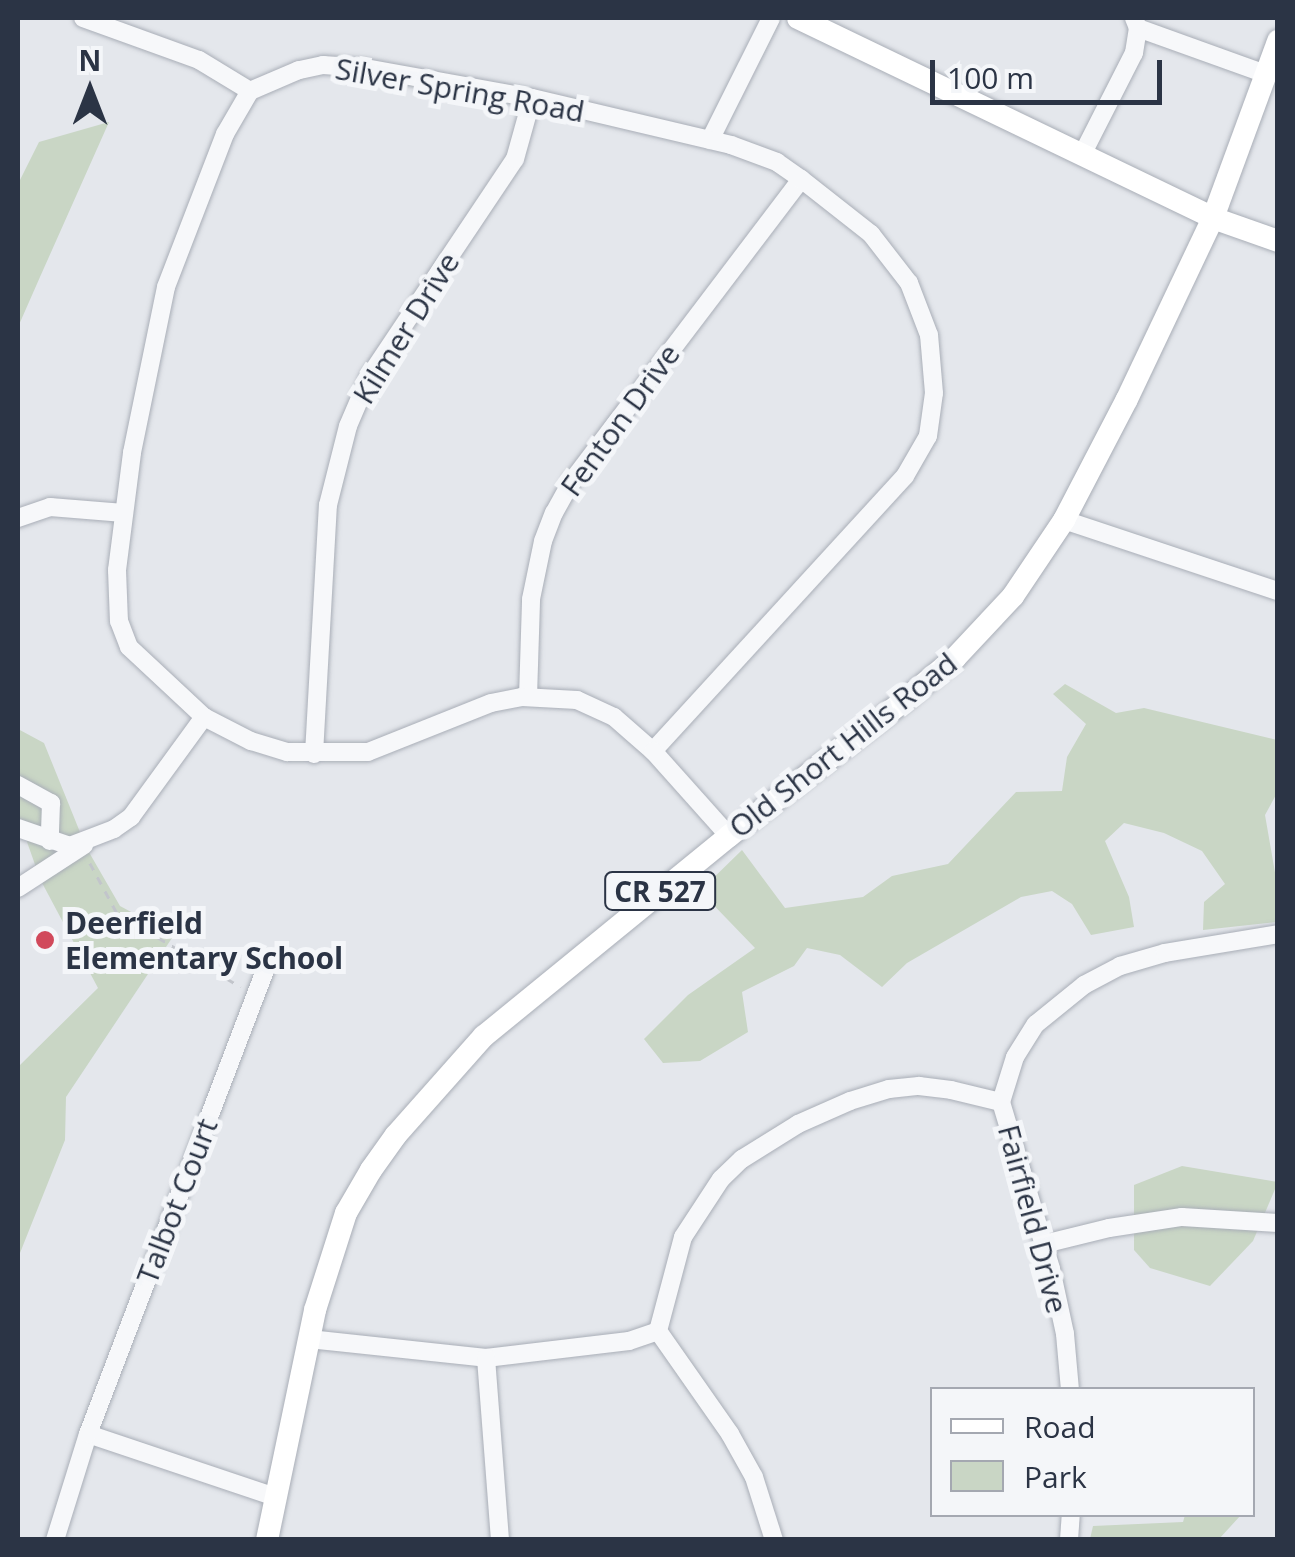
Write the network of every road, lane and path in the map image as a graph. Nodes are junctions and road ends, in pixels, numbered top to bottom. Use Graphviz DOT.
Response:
graph roads {
  1 [pos="82,18"];
  2 [pos="772,18"];
  3 [pos="804,19"];
  4 [pos="1136,23"];
  5 [pos="1278,41"];
  6 [pos="1266,74"];
  7 [pos="250,91"];
  8 [pos="532,98"];
  9 [pos="710,140"];
  10 [pos="1083,153"];
  11 [pos="801,179"];
  12 [pos="1213,218"];
  13 [pos="1278,241"];
  14 [pos="124,513"];
  15 [pos="18,518"];
  16 [pos="1064,520"];
  17 [pos="1278,591"];
  18 [pos="528,697"];
  19 [pos="204,716"];
  20 [pos="653,750"];
  21 [pos="314,754"];
  22 [pos="18,785"];
  23 [pos="18,828"];
  24 [pos="729,836"];
  25 [pos="50,841"];
  26 [pos="84,845"];
  27 [pos="18,888"];
  28 [pos="1278,934"];
  29 [pos="266,968"];
  30 [pos="256,995"];
  31 [pos="1001,1102"];
  32 [pos="1278,1223"];
  33 [pos="1044,1244"];
  34 [pos="658,1331"];
  35 [pos="309,1339"];
  36 [pos="486,1358"];
  37 [pos="1070,1387"];
  38 [pos="88,1434"];
  39 [pos="275,1497"];
  40 [pos="55,1540"];
  41 [pos="268,1540"];
  42 [pos="500,1540"];
  43 [pos="774,1540"];
  1 -- 7 [label="street"];
  2 -- 9 [label="street"];
  3 -- 10 [label="main road"];
  4 -- 6 [label="street"];
  4 -- 10 [label="street"];
  5 -- 6 [label="main road, Old Short Hills Road / CR 527"];
  6 -- 12 [label="main road, Old Short Hills Road / CR 527"];
  7 -- 8 [label="street, Silver Spring Road"];
  7 -- 14 [label="street"];
  8 -- 9 [label="street, Silver Spring Road"];
  8 -- 21 [label="street, Kilmer Drive"];
  9 -- 11 [label="street, Silver Spring Road"];
  10 -- 12 [label="main road"];
  11 -- 18 [label="street, Fenton Drive"];
  11 -- 20 [label="street, Silver Spring Road"];
  12 -- 13 [label="main road"];
  12 -- 16 [label="main road, Old Short Hills Road / CR 527"];
  14 -- 15 [label="street"];
  14 -- 19 [label="street"];
  16 -- 17 [label="street"];
  16 -- 24 [label="main road, Old Short Hills Road / CR 527"];
  18 -- 20 [label="street"];
  18 -- 21 [label="street"];
  19 -- 21 [label="street"];
  19 -- 26 [label="street"];
  20 -- 24 [label="street"];
  22 -- 25 [label="street"];
  23 -- 25 [label="street"];
  24 -- 35 [label="main road, Old Short Hills Road / CR 527"];
  25 -- 26 [label="street"];
  26 -- 27 [label="street"];
  26 -- 30 [label="path"];
  28 -- 31 [label="street"];
  29 -- 30 [label="street, Talbot Court"];
  30 -- 38 [label="street, Talbot Court"];
  31 -- 33 [label="street, Fairfield Drive"];
  31 -- 34 [label="street, Fairfield Drive"];
  32 -- 33 [label="street"];
  33 -- 37 [label="street, Fairfield Drive"];
  34 -- 36 [label="street"];
  34 -- 43 [label="street"];
  35 -- 36 [label="street"];
  35 -- 39 [label="main road, Old Short Hills Road / CR 527"];
  36 -- 42 [label="street"];
  38 -- 39 [label="street"];
  38 -- 40 [label="street, Talbot Court"];
  39 -- 41 [label="main road, Old Short Hills Road / CR 527"];
}
